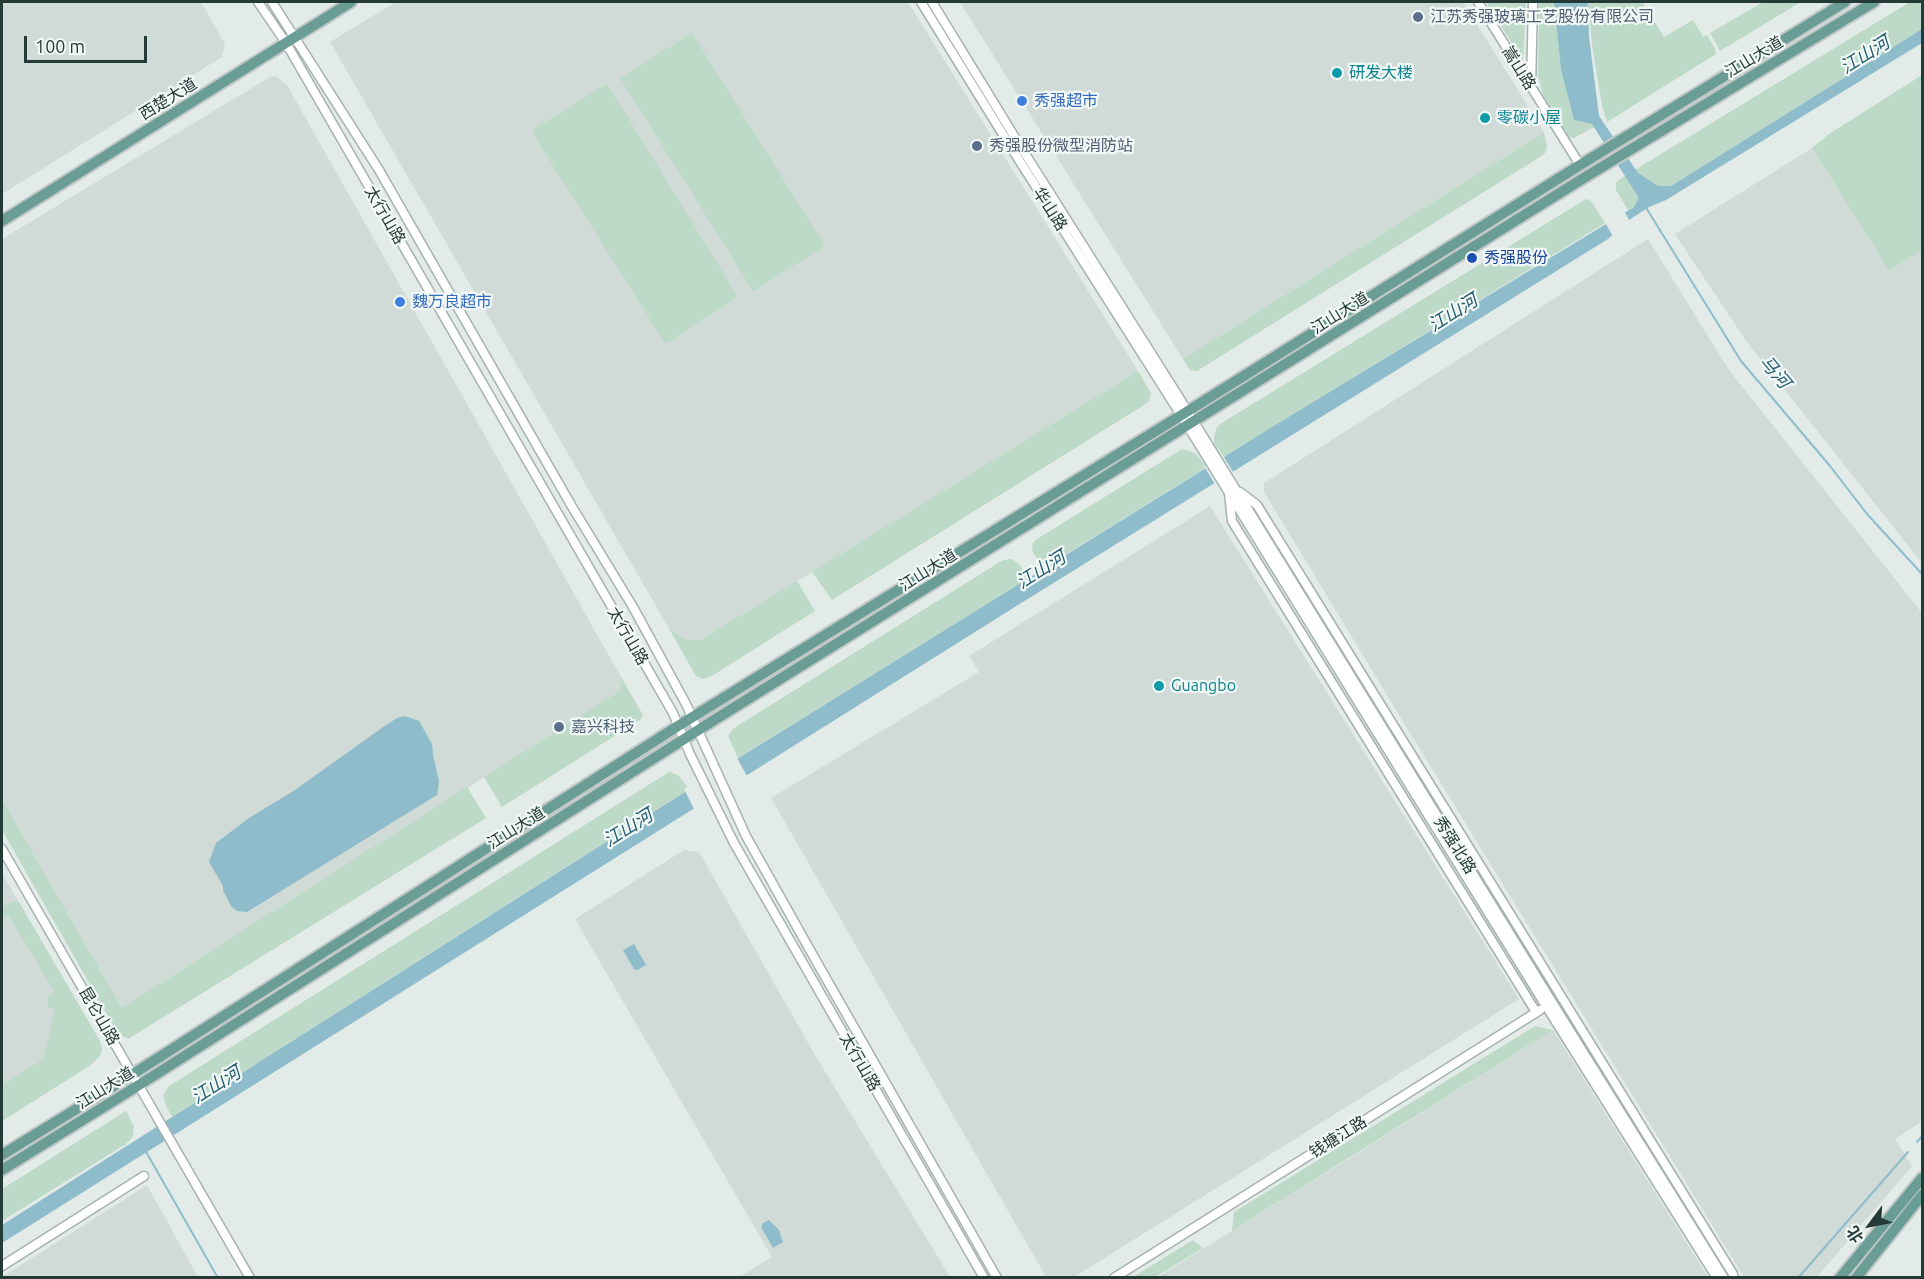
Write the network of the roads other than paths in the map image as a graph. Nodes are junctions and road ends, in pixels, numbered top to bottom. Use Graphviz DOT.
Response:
graph roads {
  1 [pos="258,2"];
  2 [pos="272,2"];
  3 [pos="351,2"];
  4 [pos="921,2"];
  5 [pos="932,2"];
  6 [pos="1478,2"];
  7 [pos="1533,2"];
  8 [pos="1845,2"];
  9 [pos="1874,2"];
  10 [pos="290,40"];
  11 [pos="1531,86"];
  12 [pos="1580,165"];
  13 [pos="2,221"];
  14 [pos="1184,413"];
  15 [pos="1191,424"];
  16 [pos="1230,487"];
  17 [pos="692,717"];
  18 [pos="678,726"];
  19 [pos="698,730"];
  20 [pos="684,739"];
  21 [pos="2,849"];
  22 [pos="1562,997"];
  23 [pos="1549,1004"];
  24 [pos="1536,1012"];
  25 [pos="133,1074"];
  26 [pos="139,1085"];
  27 [pos="2,1155"];
  28 [pos="2,1170"];
  29 [pos="144,1176"];
  30 [pos="1923,1178"];
  31 [pos="1923,1196"];
  32 [pos="2,1266"];
  33 [pos="250,1278"];
  34 [pos="984,1278"];
  35 [pos="997,1278"];
  36 [pos="1114,1278"];
  37 [pos="1717,1278"];
  38 [pos="1724,1278"];
  39 [pos="1733,1278"];
  40 [pos="1840,1278"];
  41 [pos="1856,1278"];
  1 -- 10 [label="street, 太行山路"];
  2 -- 10 [label="street, 太行山路"];
  3 -- 10 [label="main road, 西楚大道"];
  4 -- 14 [label="street, 华山路"];
  5 -- 14 [label="street, 华山路"];
  6 -- 11 [label="street, 嵩山路"];
  7 -- 11 [label="street"];
  8 -- 12 [label="main road, 江山大道"];
  9 -- 15 [label="main road, 江山大道"];
  10 -- 13 [label="main road, 西楚大道"];
  10 -- 17 [label="street, 太行山路"];
  10 -- 18 [label="street, 太行山路"];
  11 -- 12 [label="street, 嵩山路"];
  12 -- 14 [label="main road, 江山大道"];
  14 -- 15 [label="street, 秀强北路"];
  14 -- 17 [label="main road, 江山大道"];
  15 -- 16 [label="street, 秀强北路"];
  15 -- 19 [label="main road, 江山大道"];
  16 -- 22 [label="street"];
  16 -- 23 [label="street, 秀强北路"];
  16 -- 24 [label="street"];
  17 -- 18 [label="main road, 江山大道"];
  17 -- 19 [label="street, 太行山路"];
  18 -- 20 [label="street, 太行山路"];
  18 -- 25 [label="main road, 江山大道"];
  19 -- 20 [label="main road, 江山大道"];
  19 -- 35 [label="street, 太行山路"];
  20 -- 26 [label="main road, 江山大道"];
  20 -- 34 [label="street, 太行山路"];
  21 -- 25 [label="street, 昆仑山路"];
  22 -- 23 [label="street, 钱塘江路"];
  22 -- 39 [label="street"];
  23 -- 24 [label="street, 钱塘江路"];
  23 -- 37 [label="street, 秀强北路"];
  23 -- 38 [label="street, 秀强北路"];
  24 -- 36 [label="street, 钱塘江路"];
  25 -- 26 [label="street, 昆仑山路"];
  25 -- 27 [label="main road, 江山大道"];
  26 -- 28 [label="main road, 江山大道"];
  26 -- 33 [label="street, 昆仑山路"];
  29 -- 32 [label="street"];
  30 -- 40 [label="main road"];
  31 -- 41 [label="main road"];
}
